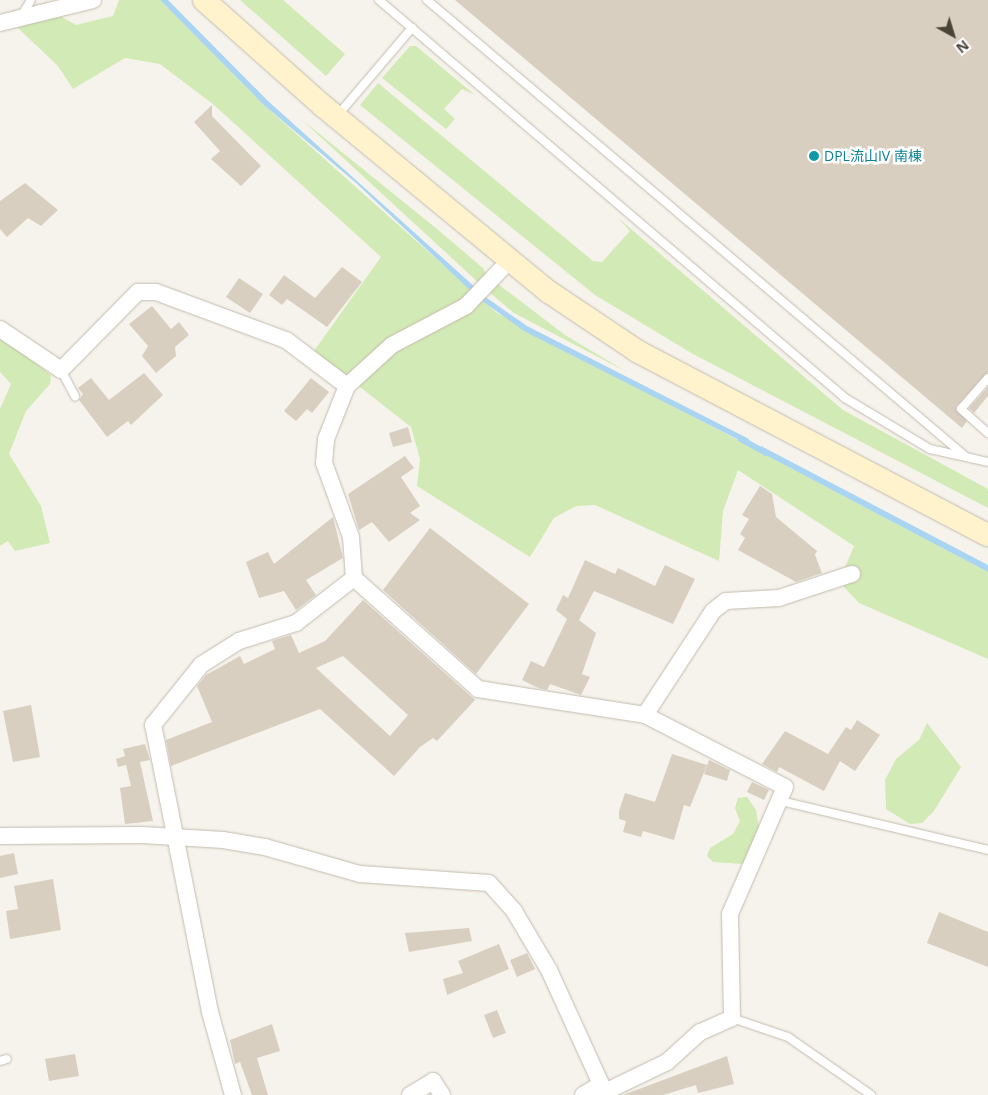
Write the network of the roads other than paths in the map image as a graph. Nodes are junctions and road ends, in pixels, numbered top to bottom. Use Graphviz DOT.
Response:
graph roads {
  1 [pos="31,0"];
  2 [pos="93,0"];
  3 [pos="204,0"];
  4 [pos="379,0"];
  5 [pos="427,0"];
  6 [pos="19,19"];
  7 [pos="0,23"];
  8 [pos="412,28"];
  9 [pos="337,117"];
  10 [pos="510,260"];
  11 [pos="0,329"];
  12 [pos="60,370"];
  13 [pos="988,378"];
  14 [pos="347,386"];
  15 [pos="75,396"];
  16 [pos="988,433"];
  17 [pos="967,457"];
  18 [pos="988,462"];
  19 [pos="988,535"];
  20 [pos="852,574"];
  21 [pos="354,578"];
  22 [pos="645,715"];
  23 [pos="782,801"];
  24 [pos="0,836"];
  25 [pos="173,836"];
  26 [pos="988,850"];
  27 [pos="732,1018"];
  28 [pos="604,1090"];
  29 [pos="233,1095"];
  30 [pos="410,1095"];
  31 [pos="442,1095"];
  32 [pos="583,1095"];
  33 [pos="871,1095"];
  1 -- 6 [label="lane"];
  2 -- 6 [label="street"];
  3 -- 9 [label="street"];
  4 -- 8 [label="lane"];
  5 -- 17 [label="lane"];
  6 -- 7 [label="street"];
  8 -- 9 [label="lane"];
  8 -- 17 [label="lane"];
  9 -- 10 [label="street"];
  10 -- 14 [label="street"];
  10 -- 19 [label="street"];
  11 -- 12 [label="street"];
  12 -- 14 [label="street"];
  12 -- 15 [label="lane"];
  13 -- 16 [label="lane"];
  14 -- 21 [label="street"];
  17 -- 18 [label="lane"];
  20 -- 22 [label="street"];
  21 -- 22 [label="street"];
  21 -- 25 [label="street"];
  22 -- 23 [label="street"];
  23 -- 26 [label="lane"];
  23 -- 27 [label="street"];
  24 -- 25 [label="street"];
  25 -- 28 [label="street"];
  25 -- 29 [label="street"];
  27 -- 28 [label="street"];
  27 -- 33 [label="lane"];
  28 -- 32 [label="street"];
  30 -- 31 [label="street"];
}
